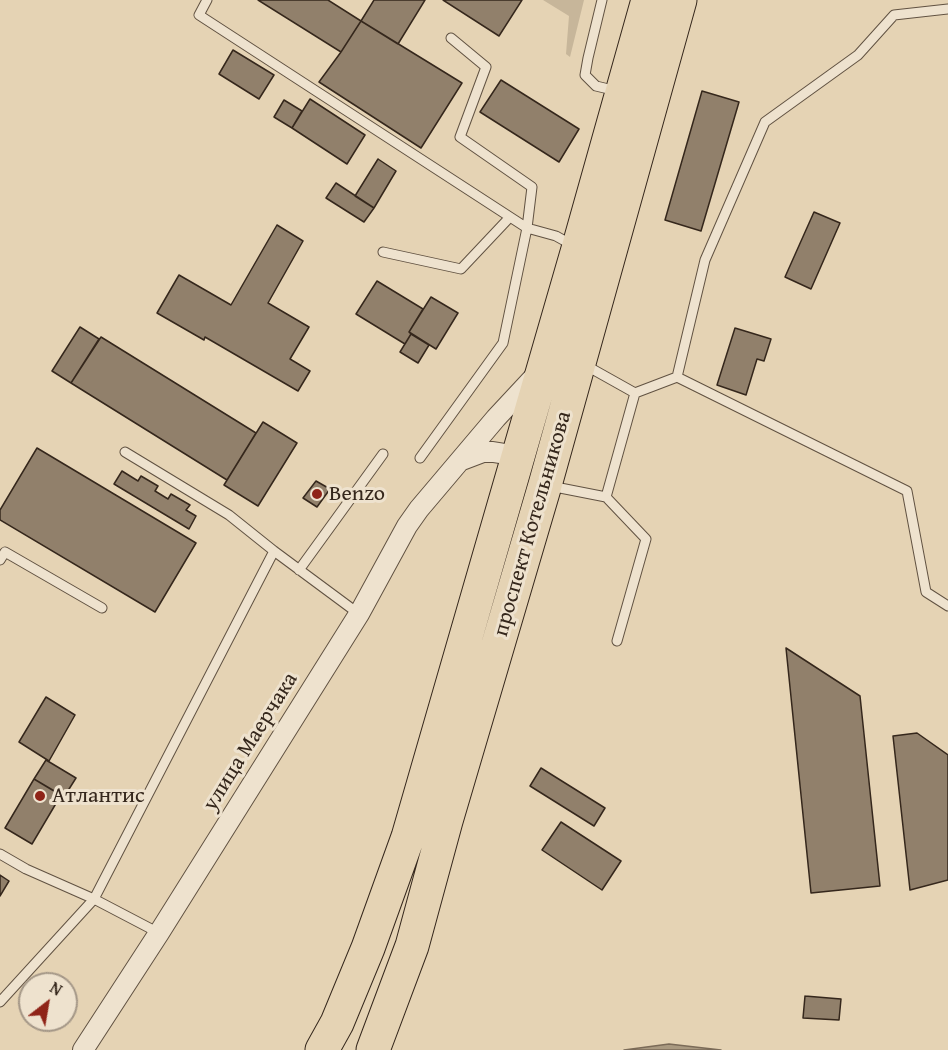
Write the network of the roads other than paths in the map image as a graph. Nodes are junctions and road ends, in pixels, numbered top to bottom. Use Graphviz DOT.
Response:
graph roads {
  1 [pos="207,0"];
  2 [pos="602,0"];
  3 [pos="648,0"];
  4 [pos="680,0"];
  5 [pos="948,9"];
  6 [pos="451,38"];
  7 [pos="622,92"];
  8 [pos="510,217"];
  9 [pos="527,228"];
  10 [pos="578,249"];
  11 [pos="382,252"];
  12 [pos="579,363"];
  13 [pos="544,367"];
  14 [pos="677,377"];
  15 [pos="635,393"];
  16 [pos="125,452"];
  17 [pos="383,453"];
  18 [pos="518,456"];
  19 [pos="420,458"];
  20 [pos="460,461"];
  21 [pos="545,485"];
  22 [pos="606,497"];
  23 [pos="274,551"];
  24 [pos="2,553"];
  25 [pos="299,570"];
  26 [pos="948,606"];
  27 [pos="102,608"];
  28 [pos="359,614"];
  29 [pos="617,641"];
  30 [pos="0,854"];
  31 [pos="94,899"];
  32 [pos="159,933"];
  33 [pos="0,1002"];
  34 [pos="330,1036"];
  35 [pos="374,1048"];
  36 [pos="83,1050"];
  1 -- 8 [label="lane"];
  2 -- 7 [label="lane"];
  3 -- 7 [label="highway, проспект Котельникова"];
  4 -- 12 [label="highway, проспект Котельникова"];
  5 -- 14 [label="lane"];
  6 -- 9 [label="lane"];
  7 -- 10 [label="highway, проспект Котельникова"];
  8 -- 9 [label="lane"];
  8 -- 11 [label="lane"];
  9 -- 10 [label="lane"];
  9 -- 19 [label="lane"];
  10 -- 13 [label="highway, проспект Котельникова"];
  12 -- 15 [label="lane"];
  12 -- 21 [label="highway, проспект Котельникова"];
  13 -- 18 [label="highway, проспект Котельникова"];
  13 -- 20 [label="street, улица Маерчака"];
  14 -- 15 [label="lane"];
  14 -- 26 [label="lane"];
  15 -- 22 [label="lane"];
  16 -- 23 [label="lane"];
  17 -- 25 [label="lane"];
  18 -- 20 [label="street"];
  18 -- 34 [label="highway, проспект Котельникова"];
  20 -- 28 [label="street, улица Маерчака"];
  21 -- 22 [label="lane"];
  21 -- 35 [label="highway, проспект Котельникова"];
  22 -- 29 [label="lane"];
  23 -- 25 [label="lane"];
  23 -- 31 [label="lane"];
  24 -- 27 [label="lane"];
  25 -- 28 [label="lane"];
  28 -- 32 [label="street, улица Маерчака"];
  30 -- 31 [label="lane"];
  31 -- 32 [label="lane"];
  31 -- 33 [label="lane"];
  32 -- 36 [label="street, улица Маерчака"];
}
